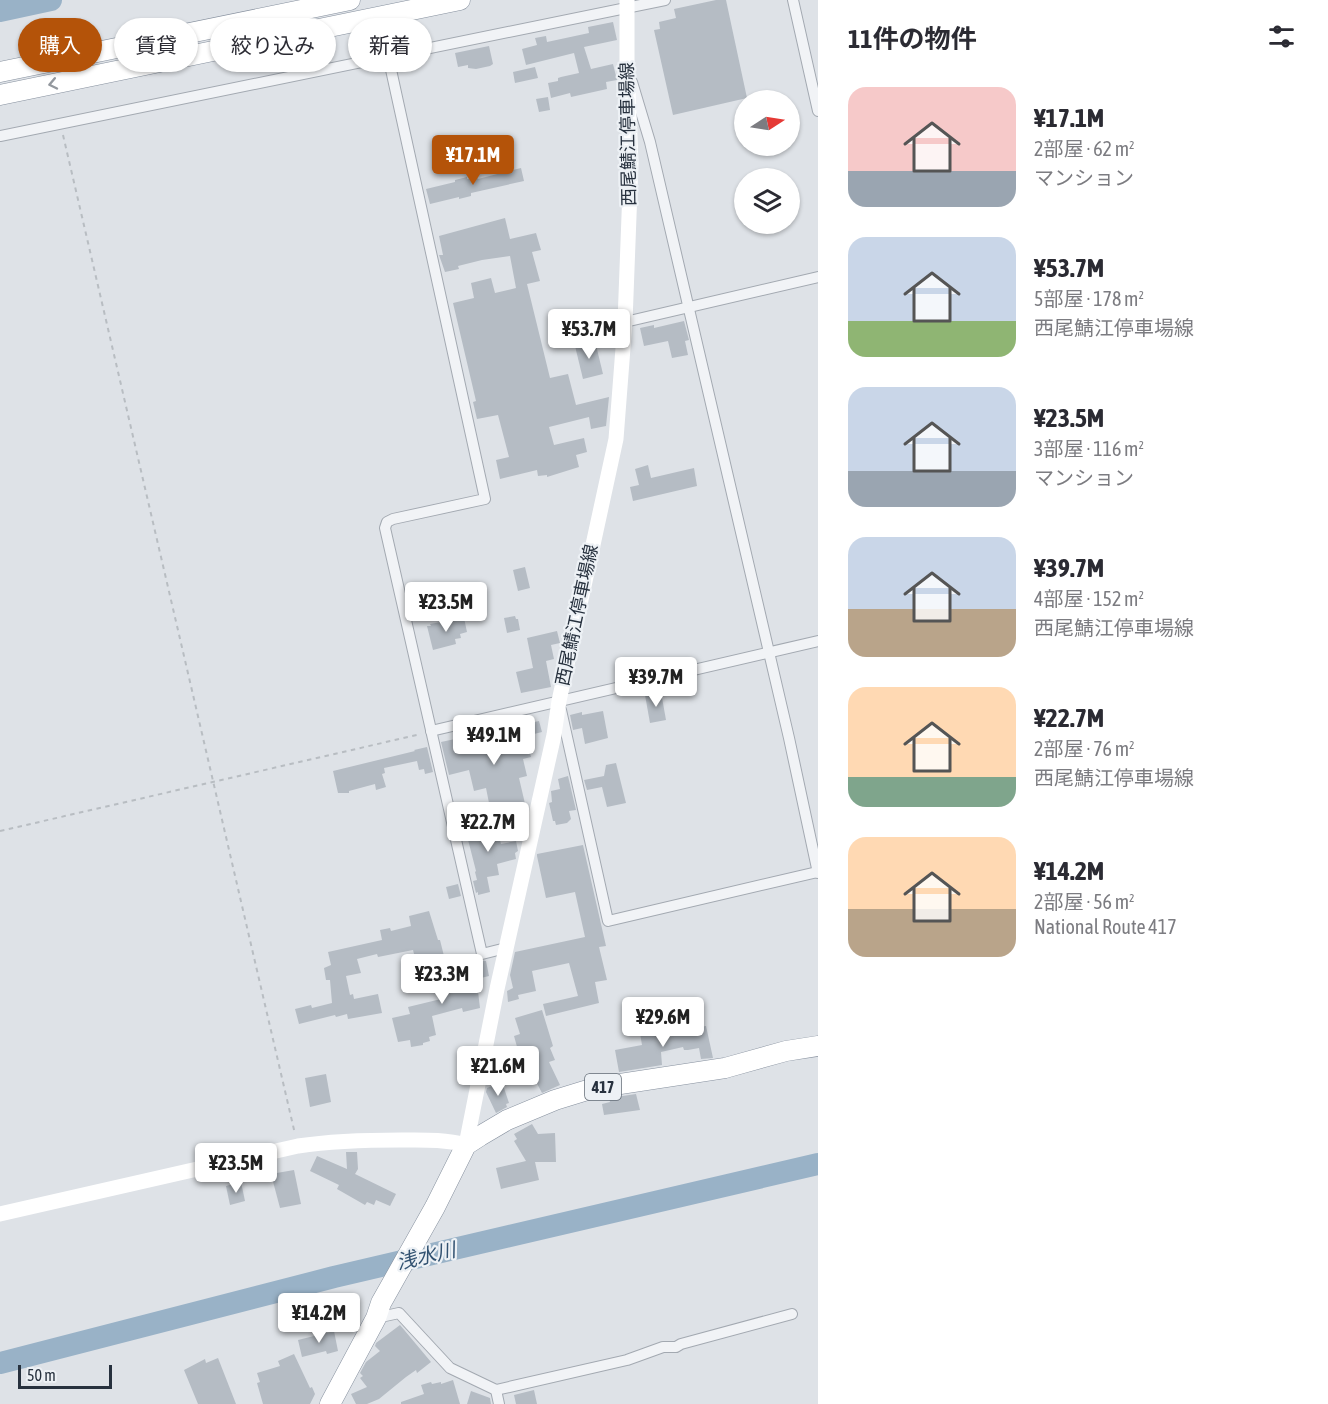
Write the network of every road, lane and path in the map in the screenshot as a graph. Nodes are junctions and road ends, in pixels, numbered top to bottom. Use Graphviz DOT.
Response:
graph roads {
  1 [pos="350,0"];
  2 [pos="460,0"];
  3 [pos="665,0"];
  4 [pos="793,0"];
  5 [pos="627,4"];
  6 [pos="432,46"];
  7 [pos="627,63"];
  8 [pos="348,64"];
  9 [pos="0,72"];
  10 [pos="392,72"];
  11 [pos="0,95"];
  12 [pos="818,111"];
  13 [pos="60,124"];
  14 [pos="0,136"];
  15 [pos="818,277"];
  16 [pos="688,306"];
  17 [pos="625,322"];
  18 [pos="818,641"];
  19 [pos="768,652"];
  20 [pos="559,701"];
  21 [pos="431,731"];
  22 [pos="213,781"];
  23 [pos="0,831"];
  24 [pos="818,872"];
  25 [pos="506,948"];
  26 [pos="818,1046"];
  27 [pos="466,1145"];
  28 [pos="298,1146"];
  29 [pos="0,1214"];
  30 [pos="378,1311"];
  31 [pos="792,1314"];
  32 [pos="496,1390"];
  33 [pos="330,1404"];
  34 [pos="500,1404"];
  1 -- 9 [label="highway"];
  2 -- 11 [label="highway, one-way"];
  3 -- 5 [label="street"];
  4 -- 12 [label="street"];
  5 -- 6 [label="street"];
  5 -- 7 [label="main road, 西尾鯖江停車場線"];
  7 -- 16 [label="street"];
  7 -- 17 [label="main road, 西尾鯖江停車場線"];
  8 -- 13 [label="street"];
  10 -- 21 [label="street"];
  13 -- 14 [label="street"];
  13 -- 22 [label="path"];
  15 -- 16 [label="street"];
  16 -- 17 [label="street"];
  16 -- 19 [label="street"];
  17 -- 20 [label="main road, 西尾鯖江停車場線"];
  18 -- 19 [label="street"];
  19 -- 20 [label="street"];
  19 -- 24 [label="street"];
  20 -- 21 [label="street"];
  20 -- 24 [label="street"];
  20 -- 25 [label="main road, 西尾鯖江停車場線"];
  21 -- 22 [label="path"];
  21 -- 25 [label="street"];
  22 -- 23 [label="path"];
  22 -- 28 [label="path"];
  25 -- 27 [label="main road, 西尾鯖江停車場線"];
  26 -- 27 [label="highway, 417"];
  27 -- 28 [label="main road"];
  27 -- 30 [label="highway"];
  28 -- 29 [label="main road"];
  30 -- 32 [label="street"];
  30 -- 33 [label="highway"];
  31 -- 32 [label="street"];
  32 -- 34 [label="street"];
}
